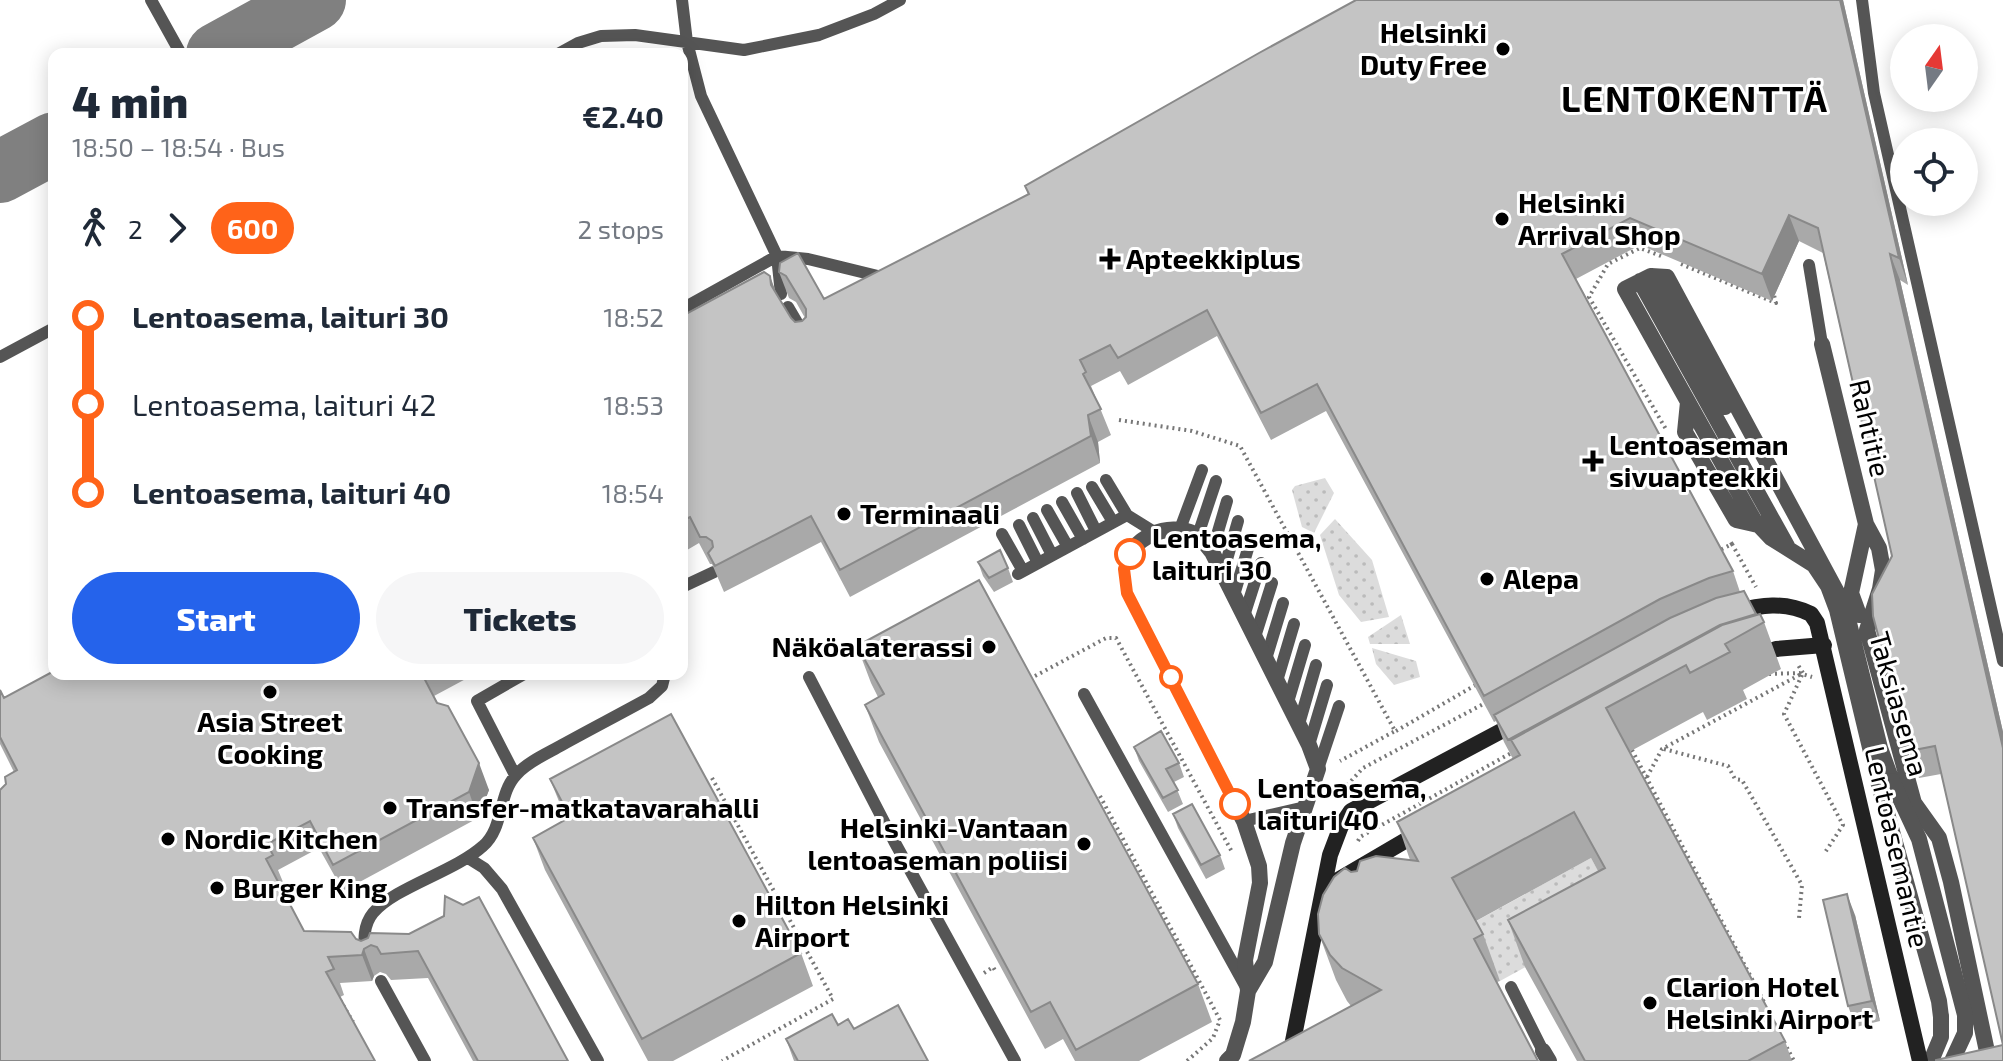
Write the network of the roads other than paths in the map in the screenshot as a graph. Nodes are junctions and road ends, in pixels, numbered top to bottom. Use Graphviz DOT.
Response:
graph roads {
  1 [pos="151,0"];
  2 [pos="682,0"];
  3 [pos="900,0"];
  4 [pos="1862,0"];
  5 [pos="687,42"];
  6 [pos="178,48"];
  7 [pos="569,48"];
  8 [pos="777,256"];
  9 [pos="1809,265"];
  10 [pos="898,276"];
  11 [pos="781,294"];
  12 [pos="688,306"];
  13 [pos="788,307"];
  14 [pos="48,331"];
  15 [pos="808,340"];
  16 [pos="1822,344"];
  17 [pos="0,357"];
  18 [pos="1707,390"];
  19 [pos="1202,470"];
  20 [pos="1106,480"];
  21 [pos="1216,481"];
  22 [pos="1092,487"];
  23 [pos="1077,493"];
  24 [pos="1227,501"];
  25 [pos="1062,502"];
  26 [pos="1047,510"];
  27 [pos="1127,515"];
  28 [pos="1033,518"];
  29 [pos="1238,521"];
  30 [pos="1113,522"];
  31 [pos="1866,524"];
  32 [pos="1019,525"];
  33 [pos="1180,529"];
  34 [pos="1096,531"];
  35 [pos="1156,533"];
  36 [pos="1002,534"];
  37 [pos="1198,535"];
  38 [pos="1083,539"];
  39 [pos="1250,542"];
  40 [pos="1068,547"];
  41 [pos="1788,547"];
  42 [pos="1212,552"];
  43 [pos="1052,555"];
  44 [pos="1038,563"];
  45 [pos="1261,563"];
  46 [pos="1814,565"];
  47 [pos="714,572"];
  48 [pos="1223,573"];
  49 [pos="1272,583"];
  50 [pos="688,584"];
  51 [pos="1234,595"];
  52 [pos="1283,603"];
  53 [pos="1244,616"];
  54 [pos="1723,616"];
  55 [pos="1294,624"];
  56 [pos="1867,630"];
  57 [pos="1255,637"];
  58 [pos="1305,645"];
  59 [pos="1824,645"];
  60 [pos="1266,659"];
  61 [pos="2003,661"];
  62 [pos="1735,662"];
  63 [pos="1316,665"];
  64 [pos="809,677"];
  65 [pos="514,680"];
  66 [pos="664,680"];
  67 [pos="1277,681"];
  68 [pos="1327,685"];
  69 [pos="1084,694"];
  70 [pos="1288,702"];
  71 [pos="1339,706"];
  72 [pos="1540,710"];
  73 [pos="1299,724"];
  74 [pos="1309,745"];
  75 [pos="1318,769"];
  76 [pos="515,775"];
  77 [pos="1885,781"];
  78 [pos="1305,807"];
  79 [pos="1244,821"];
  80 [pos="1432,826"];
  81 [pos="1330,855"];
  82 [pos="468,858"];
  83 [pos="1348,872"];
  84 [pos="1323,894"];
  85 [pos="371,959"];
  86 [pos="381,981"];
  87 [pos="1511,987"];
  88 [pos="1248,991"];
  89 [pos="1546,1056"];
  90 [pos="425,1061"];
  91 [pos="598,1061"];
  92 [pos="1015,1061"];
  93 [pos="1227,1061"];
  94 [pos="1289,1061"];
  95 [pos="1920,1061"];
  96 [pos="1931,1061"];
  97 [pos="1952,1061"];
  98 [pos="1989,1061"];
  1 -- 6 [label="lane"];
  2 -- 5 [label="lane"];
  3 -- 5 [label="lane"];
  4 -- 61 [label="lane"];
  5 -- 7 [label="lane"];
  5 -- 8 [label="lane"];
  8 -- 10 [label="lane"];
  8 -- 11 [label="lane"];
  8 -- 12 [label="lane"];
  9 -- 16 [label="lane"];
  13 -- 15 [label="lane"];
  14 -- 17 [label="lane"];
  16 -- 31 [label="street, Rahtitie"];
  18 -- 18 [label="street, Taksiasema"];
  18 -- 41 [label="street, Taksiasema"];
  18 -- 41 [label="street, Taksiasema"];
  18 -- 46 [label="street, Taksiasema"];
  18 -- 77 [label="street, Taksiasema"];
  19 -- 33 [label="lane"];
  20 -- 27 [label="lane"];
  21 -- 37 [label="lane"];
  22 -- 30 [label="lane"];
  23 -- 34 [label="lane"];
  24 -- 42 [label="lane"];
  25 -- 38 [label="lane"];
  26 -- 40 [label="lane"];
  27 -- 30 [label="lane"];
  27 -- 35 [label="lane"];
  28 -- 43 [label="lane"];
  29 -- 48 [label="lane"];
  30 -- 34 [label="lane"];
  31 -- 56 [label="street, Rahtitie"];
  31 -- 56 [label="street, Rahtitie"];
  32 -- 44 [label="lane"];
  33 -- 35 [label="street"];
  33 -- 37 [label="street"];
  34 -- 38 [label="lane"];
  35 -- 79 [label="street"];
  36 -- 44 [label="lane"];
  37 -- 42 [label="street"];
  38 -- 40 [label="lane"];
  39 -- 51 [label="lane"];
  40 -- 43 [label="lane"];
  41 -- 46 [label="street, Taksiasema"];
  42 -- 48 [label="street"];
  43 -- 44 [label="lane"];
  45 -- 53 [label="lane"];
  46 -- 77 [label="street, Taksiasema"];
  47 -- 50 [label="lane"];
  48 -- 51 [label="street"];
  49 -- 57 [label="lane"];
  51 -- 53 [label="street"];
  52 -- 60 [label="lane"];
  53 -- 57 [label="street"];
  54 -- 59 [label="main road, Lentoasemantie, bridge"];
  55 -- 67 [label="lane"];
  56 -- 98 [label="street, Rahtitie"];
  57 -- 60 [label="street"];
  58 -- 70 [label="lane"];
  59 -- 62 [label="main road, bridge"];
  59 -- 95 [label="main road, Lentoasemantie, bridge"];
  60 -- 67 [label="street"];
  63 -- 73 [label="lane"];
  64 -- 92 [label="lane"];
  65 -- 76 [label="lane"];
  66 -- 76 [label="lane"];
  67 -- 70 [label="street"];
  68 -- 74 [label="lane"];
  69 -- 88 [label="lane"];
  70 -- 73 [label="street"];
  71 -- 75 [label="lane"];
  72 -- 81 [label="main road, bridge"];
  73 -- 74 [label="street"];
  74 -- 75 [label="street"];
  75 -- 78 [label="street"];
  76 -- 82 [label="lane"];
  77 -- 96 [label="street, Taksiasema, bridge"];
  77 -- 97 [label="street, Taksiasema, bridge"];
  78 -- 79 [label="lane"];
  78 -- 88 [label="street"];
  79 -- 88 [label="street"];
  80 -- 83 [label="main road, bridge"];
  81 -- 83 [label="lane"];
  81 -- 84 [label="main road, bridge"];
  82 -- 85 [label="lane"];
  82 -- 91 [label="lane"];
  83 -- 84 [label="main road, bridge"];
  84 -- 94 [label="main road, bridge"];
  86 -- 90 [label="lane"];
  87 -- 89 [label="lane"];
  88 -- 93 [label="street"];
}
